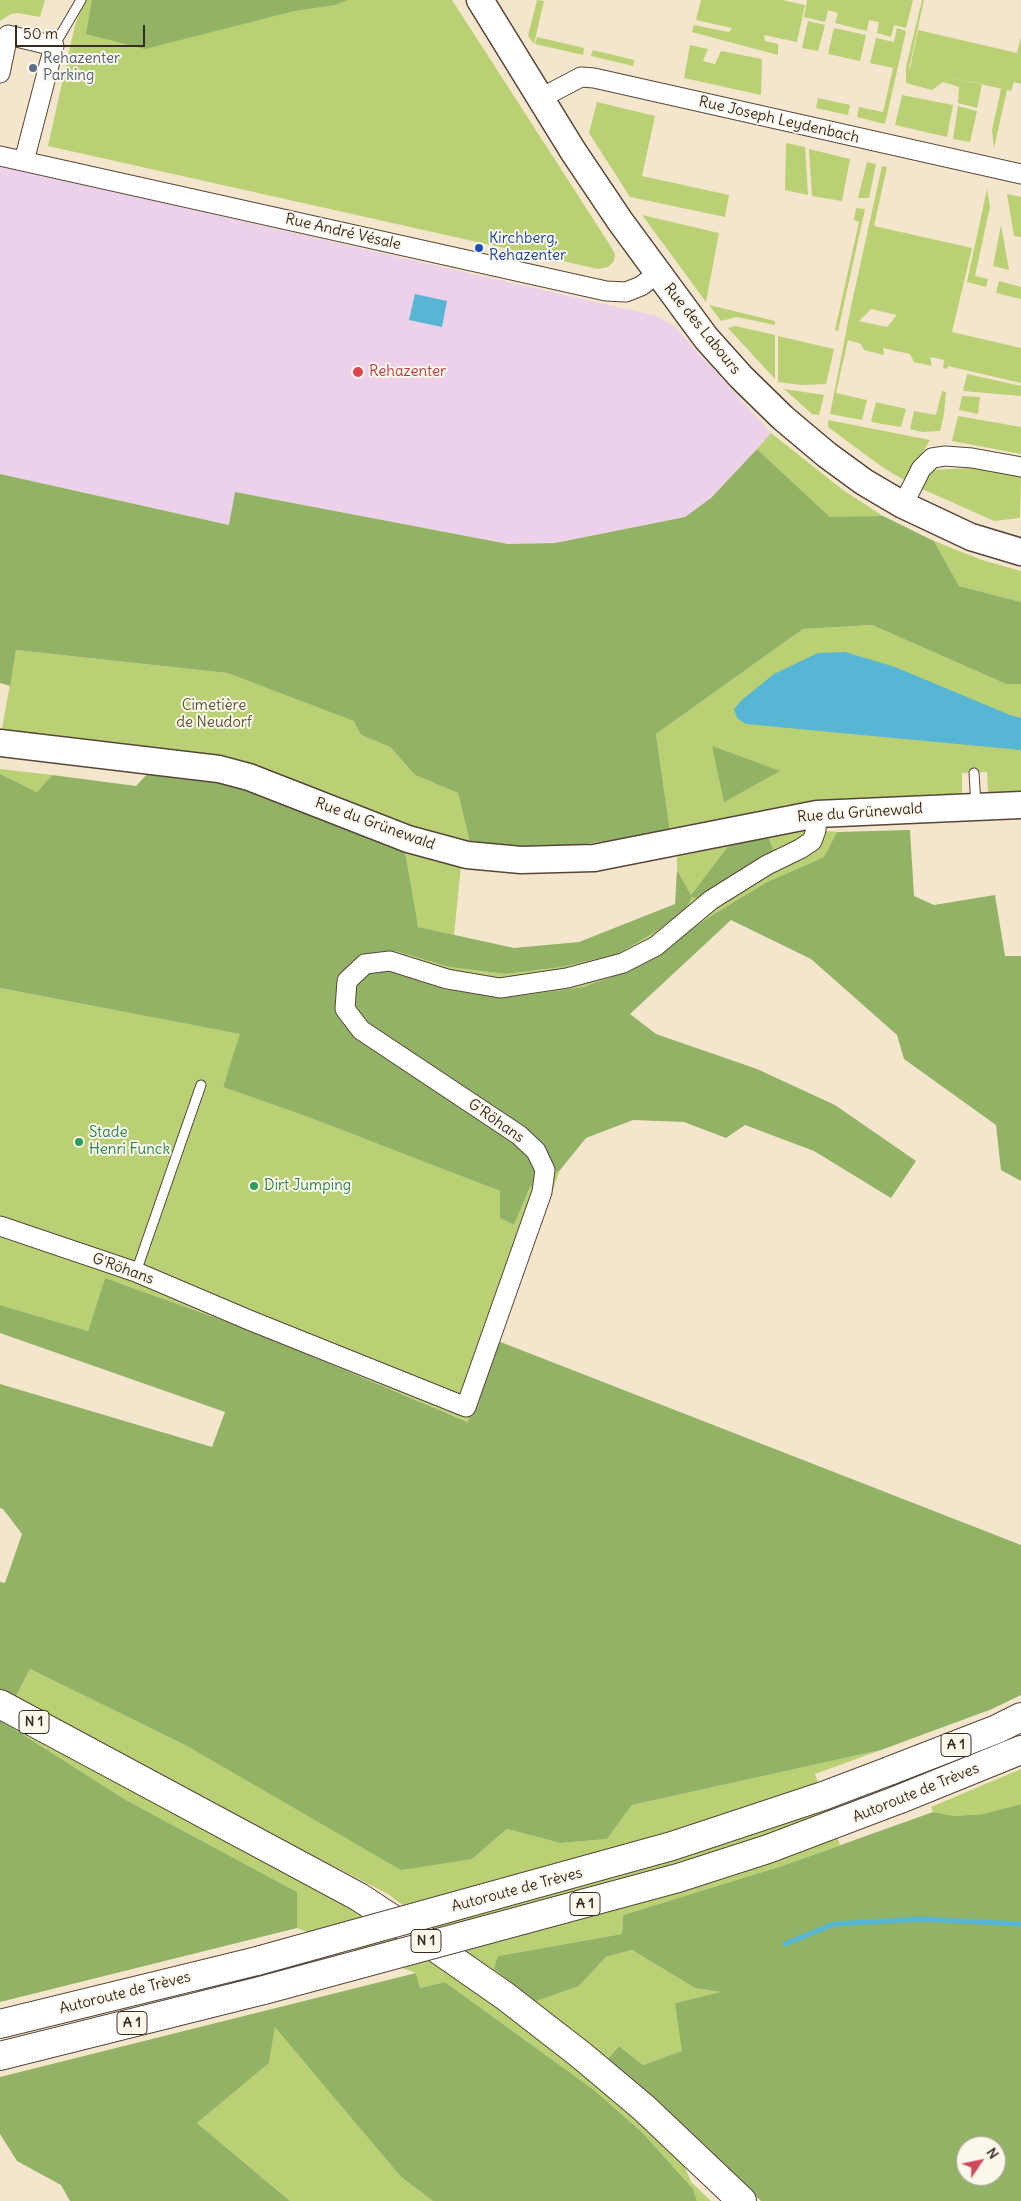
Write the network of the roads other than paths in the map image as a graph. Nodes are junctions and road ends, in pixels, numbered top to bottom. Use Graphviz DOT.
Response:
graph roads {
  1 [pos="81,0"];
  2 [pos="480,0"];
  3 [pos="54,46"];
  4 [pos="0,73"];
  5 [pos="541,98"];
  6 [pos="0,156"];
  7 [pos="24,161"];
  8 [pos="1021,174"];
  9 [pos="657,274"];
  10 [pos="1021,467"];
  11 [pos="903,505"];
  12 [pos="1021,552"];
  13 [pos="0,743"];
  14 [pos="974,773"];
  15 [pos="1021,805"];
  16 [pos="976,806"];
  17 [pos="817,814"];
  18 [pos="201,1085"];
  19 [pos="0,1226"];
  20 [pos="136,1272"];
  21 [pos="0,1704"];
  22 [pos="1021,1717"];
  23 [pos="1021,1750"];
  24 [pos="0,2024"];
  25 [pos="0,2056"];
  26 [pos="742,2201"];
  1 -- 3 [label="lane"];
  2 -- 5 [label="main road, Rue des Labours"];
  3 -- 4 [label="street"];
  3 -- 7 [label="street"];
  5 -- 8 [label="street, Rue Joseph Leydenbach"];
  5 -- 9 [label="main road, Rue des Labours"];
  6 -- 7 [label="street, Rue André Vésale"];
  7 -- 9 [label="street, Rue André Vésale"];
  9 -- 11 [label="main road, Rue des Labours"];
  10 -- 11 [label="street"];
  11 -- 12 [label="main road, Rue des Labours"];
  13 -- 17 [label="main road, Rue du Grünewald"];
  14 -- 16 [label="lane"];
  15 -- 16 [label="main road, Rue du Grünewald"];
  16 -- 17 [label="main road, Rue du Grünewald"];
  17 -- 20 [label="street, G'Röhans"];
  18 -- 20 [label="lane"];
  19 -- 20 [label="street, G'Röhans"];
  21 -- 26 [label="main road, N 1"];
  22 -- 24 [label="main road, Autoroute de Trèves / A 1, bridge"];
  23 -- 25 [label="main road, Autoroute de Trèves / A 1, bridge"];
}
